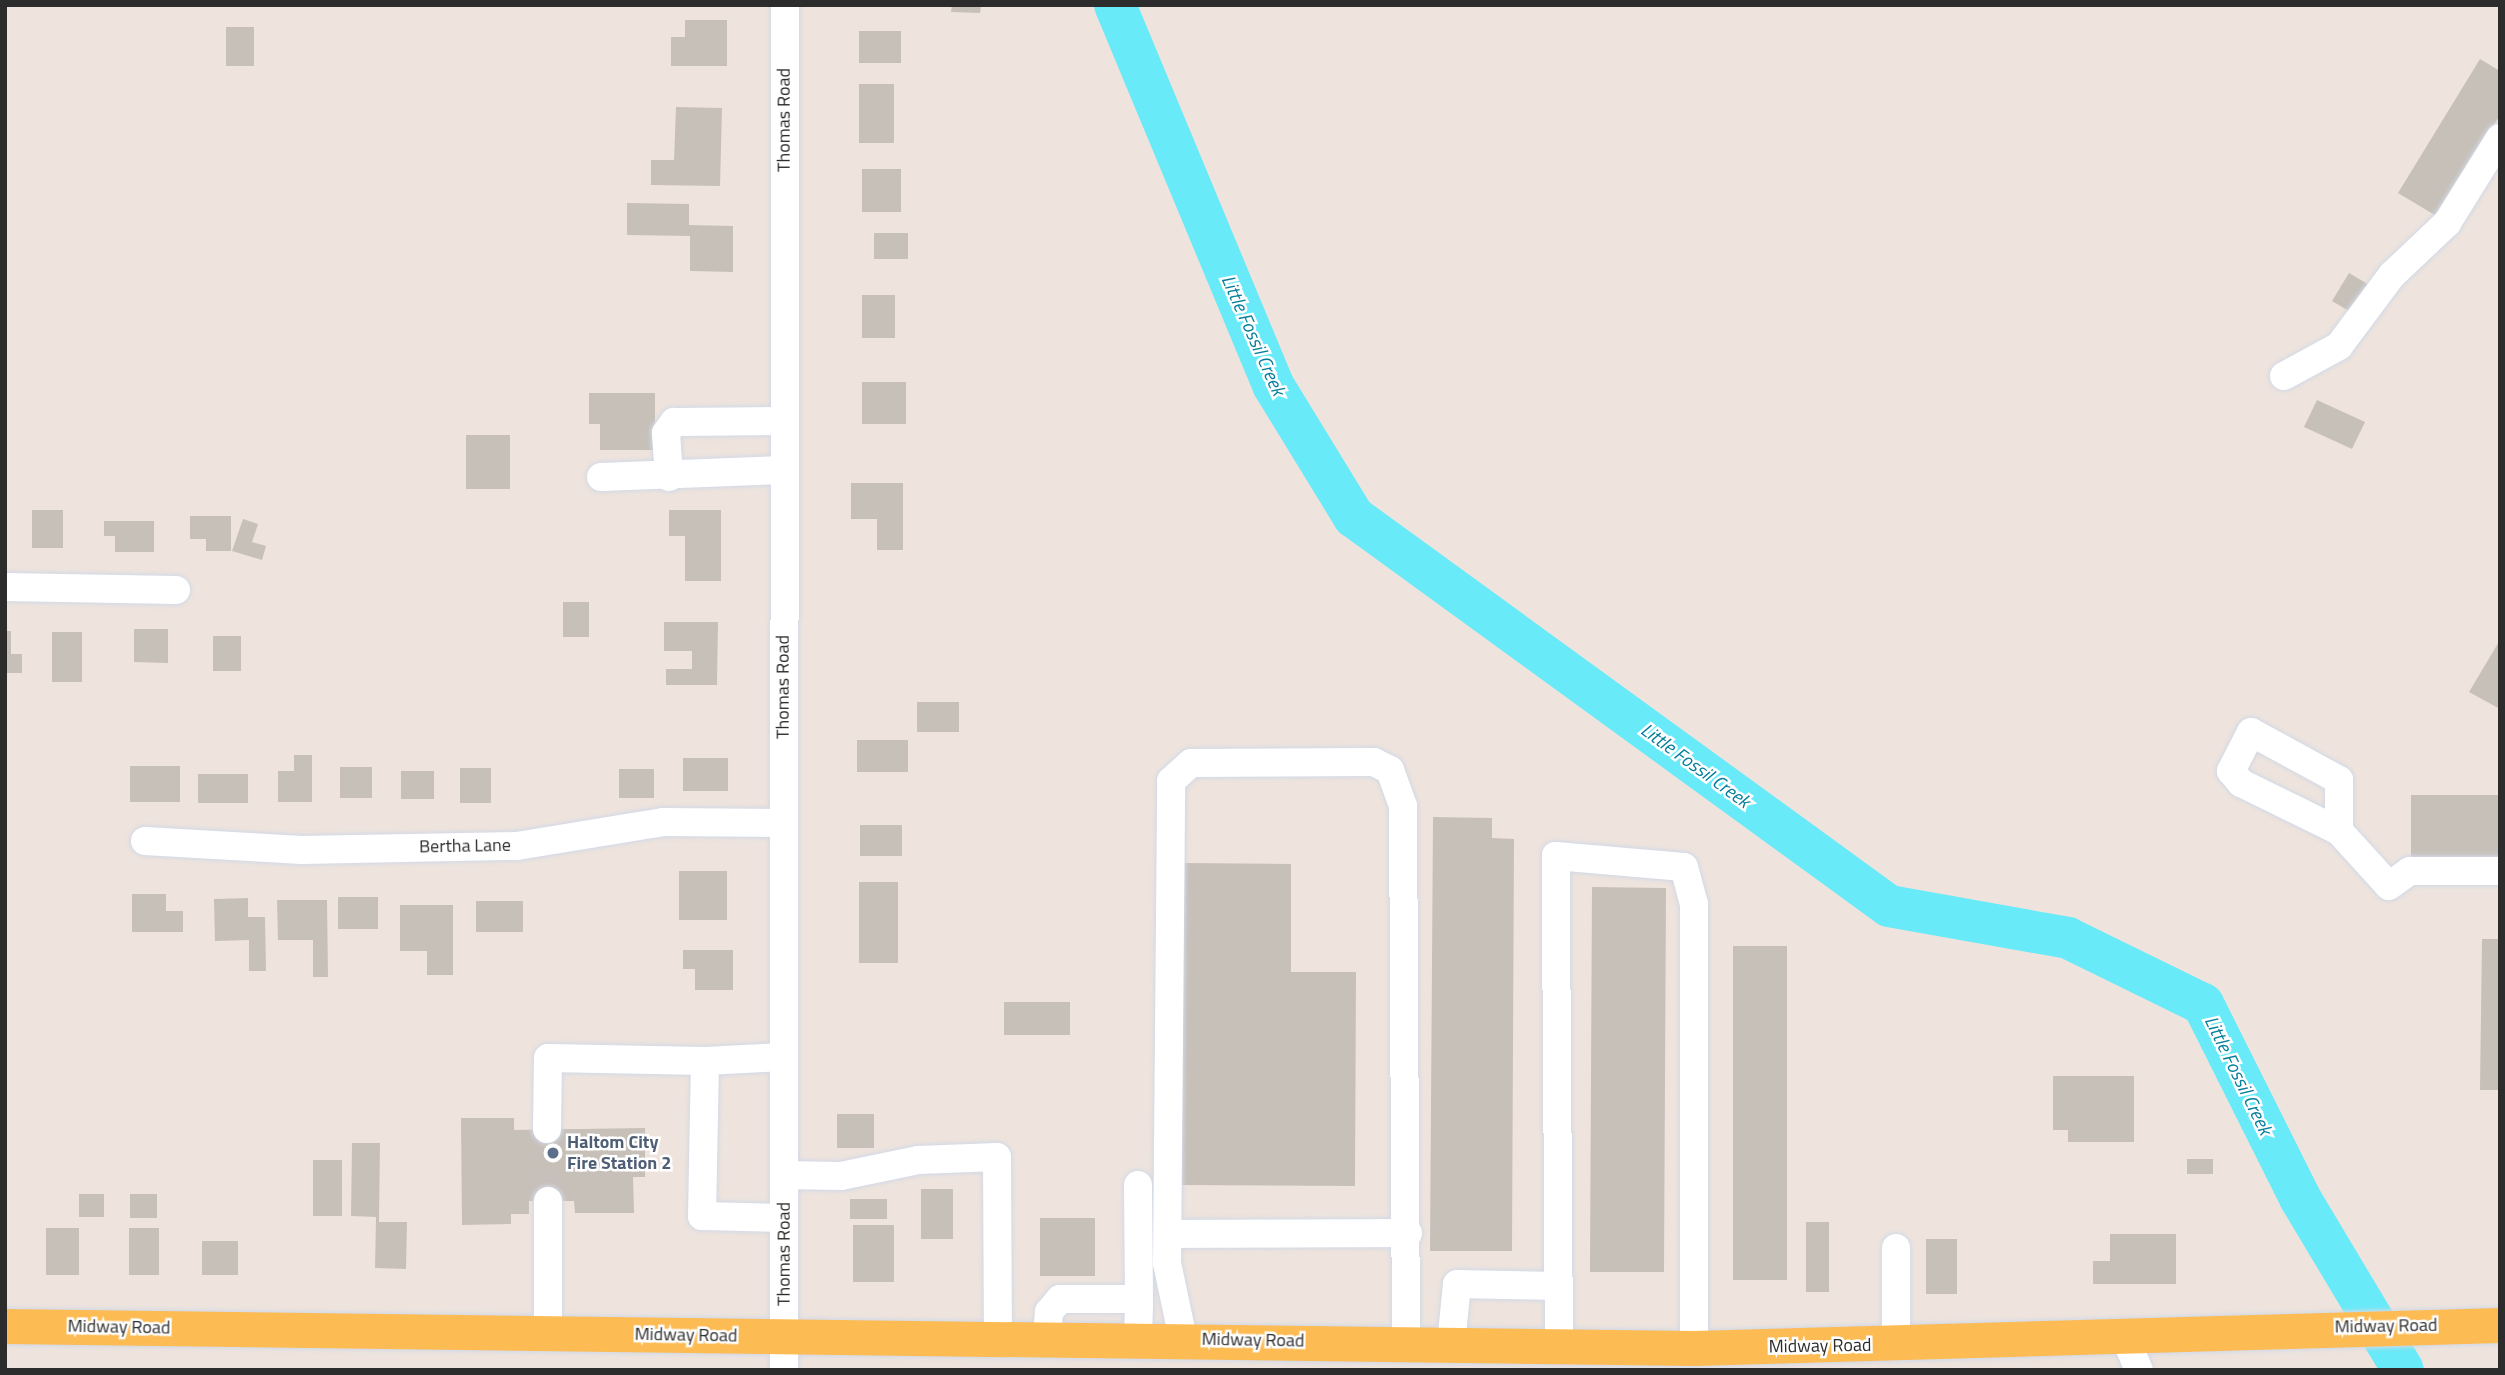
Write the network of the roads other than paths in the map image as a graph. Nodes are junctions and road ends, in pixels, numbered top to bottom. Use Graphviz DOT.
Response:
graph roads {
  1 [pos="785,5"];
  2 [pos="2500,138"];
  3 [pos="2284,376"];
  4 [pos="783,421"];
  5 [pos="783,470"];
  6 [pos="601,477"];
  7 [pos="669,477"];
  8 [pos="5,587"];
  9 [pos="176,590"];
  10 [pos="782,824"];
  11 [pos="2339,831"];
  12 [pos="145,841"];
  13 [pos="2500,871"];
  14 [pos="783,1057"];
  15 [pos="705,1060"];
  16 [pos="547,1129"];
  17 [pos="784,1175"];
  18 [pos="1138,1185"];
  19 [pos="548,1201"];
  20 [pos="784,1218"];
  21 [pos="1408,1233"];
  22 [pos="1168,1234"];
  23 [pos="1896,1248"];
  24 [pos="1559,1286"];
  25 [pos="1138,1322"];
  26 [pos="2500,1325"];
  27 [pos="5,1326"];
  28 [pos="548,1333"];
  29 [pos="2124,1335"];
  30 [pos="999,1338"];
  31 [pos="1183,1339"];
  32 [pos="1406,1343"];
  33 [pos="1451,1344"];
  34 [pos="1896,1345"];
  35 [pos="1694,1348"];
  36 [pos="784,1353"];
  37 [pos="1583,1354"];
  38 [pos="2139,1370"];
  1 -- 4 [label="street, Thomas Road"];
  2 -- 3 [label="street"];
  4 -- 5 [label="street, Thomas Road"];
  4 -- 7 [label="street"];
  5 -- 7 [label="street"];
  5 -- 10 [label="street, Thomas Road"];
  6 -- 7 [label="street"];
  8 -- 9 [label="street"];
  10 -- 12 [label="street, Bertha Lane"];
  10 -- 14 [label="street, Thomas Road"];
  11 -- 13 [label="street"];
  14 -- 15 [label="street"];
  14 -- 17 [label="street, Thomas Road"];
  15 -- 16 [label="street"];
  15 -- 20 [label="street"];
  17 -- 20 [label="street, Thomas Road"];
  17 -- 30 [label="street"];
  18 -- 25 [label="street"];
  19 -- 28 [label="street"];
  20 -- 36 [label="street, Thomas Road"];
  21 -- 22 [label="street"];
  21 -- 22 [label="street"];
  21 -- 32 [label="street"];
  22 -- 31 [label="street"];
  23 -- 34 [label="street"];
  24 -- 33 [label="street"];
  24 -- 35 [label="street"];
  24 -- 37 [label="street"];
  25 -- 30 [label="main road, Midway Road"];
  25 -- 31 [label="main road, Midway Road"];
  26 -- 29 [label="main road, Midway Road"];
  27 -- 28 [label="main road, Midway Road"];
  28 -- 36 [label="main road, Midway Road"];
  29 -- 34 [label="main road, Midway Road"];
  29 -- 38 [label="street"];
  30 -- 36 [label="main road, Midway Road"];
  31 -- 32 [label="main road, Midway Road"];
  32 -- 33 [label="main road, Midway Road"];
  33 -- 37 [label="main road, Midway Road"];
  34 -- 35 [label="main road, Midway Road"];
  35 -- 37 [label="main road, Midway Road"];
}
